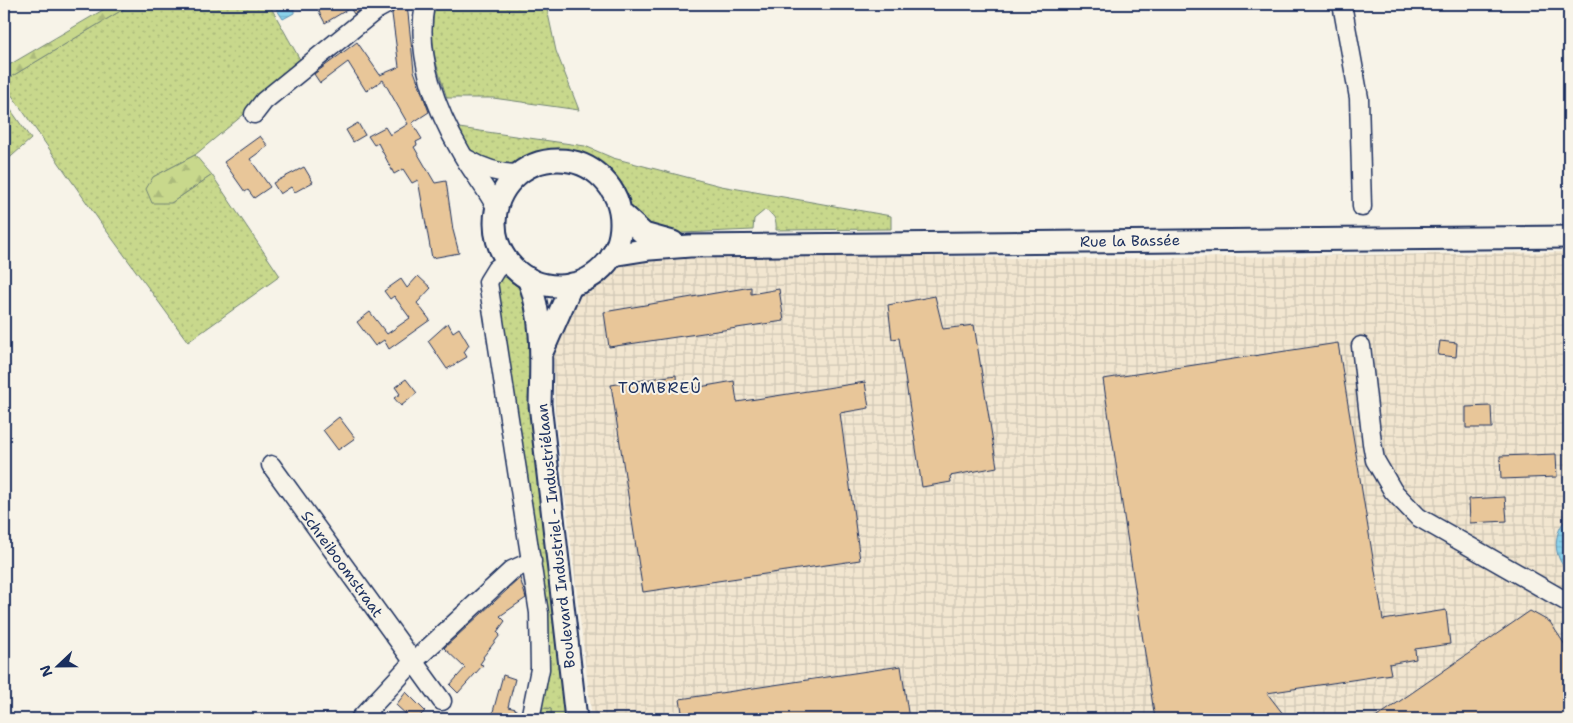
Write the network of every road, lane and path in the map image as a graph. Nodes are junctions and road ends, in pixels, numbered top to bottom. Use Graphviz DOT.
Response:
graph roads {
  1 [pos="387,4"];
  2 [pos="425,4"];
  3 [pos="1342,4"];
  4 [pos="254,114"];
  5 [pos="463,156"];
  6 [pos="518,174"];
  7 [pos="1362,207"];
  8 [pos="497,209"];
  9 [pos="621,213"];
  10 [pos="1569,236"];
  11 [pos="690,246"];
  12 [pos="612,256"];
  13 [pos="508,260"];
  14 [pos="528,278"];
  15 [pos="572,284"];
  16 [pos="1361,346"];
  17 [pos="542,353"];
  18 [pos="271,465"];
  19 [pos="532,561"];
  20 [pos="1569,603"];
  21 [pos="414,662"];
  22 [pos="442,701"];
  23 [pos="360,719"];
  24 [pos="530,719"];
  25 [pos="576,719"];
  1 -- 4 [label="street"];
  2 -- 5 [label="street"];
  3 -- 7 [label="street"];
  5 -- 6 [label="street"];
  5 -- 8 [label="street"];
  6 -- 8 [label="main road"];
  6 -- 9 [label="main road"];
  8 -- 13 [label="main road"];
  9 -- 11 [label="main road, Rue la Bassée"];
  9 -- 12 [label="main road"];
  10 -- 11 [label="main road, Rue la Bassée"];
  11 -- 12 [label="main road, Rue la Bassée"];
  12 -- 15 [label="main road"];
  13 -- 14 [label="main road"];
  13 -- 19 [label="street"];
  14 -- 15 [label="main road"];
  14 -- 17 [label="main road, Boulevard Industriel - Industriélaan"];
  15 -- 17 [label="main road, Boulevard Industriel - Industriélaan"];
  16 -- 20 [label="street"];
  17 -- 25 [label="main road, Boulevard Industriel - Industriélaan"];
  18 -- 21 [label="street, Schreiboomstraat"];
  19 -- 21 [label="street"];
  19 -- 24 [label="street"];
  21 -- 22 [label="street, Schreiboomstraat"];
  21 -- 23 [label="street"];
}
